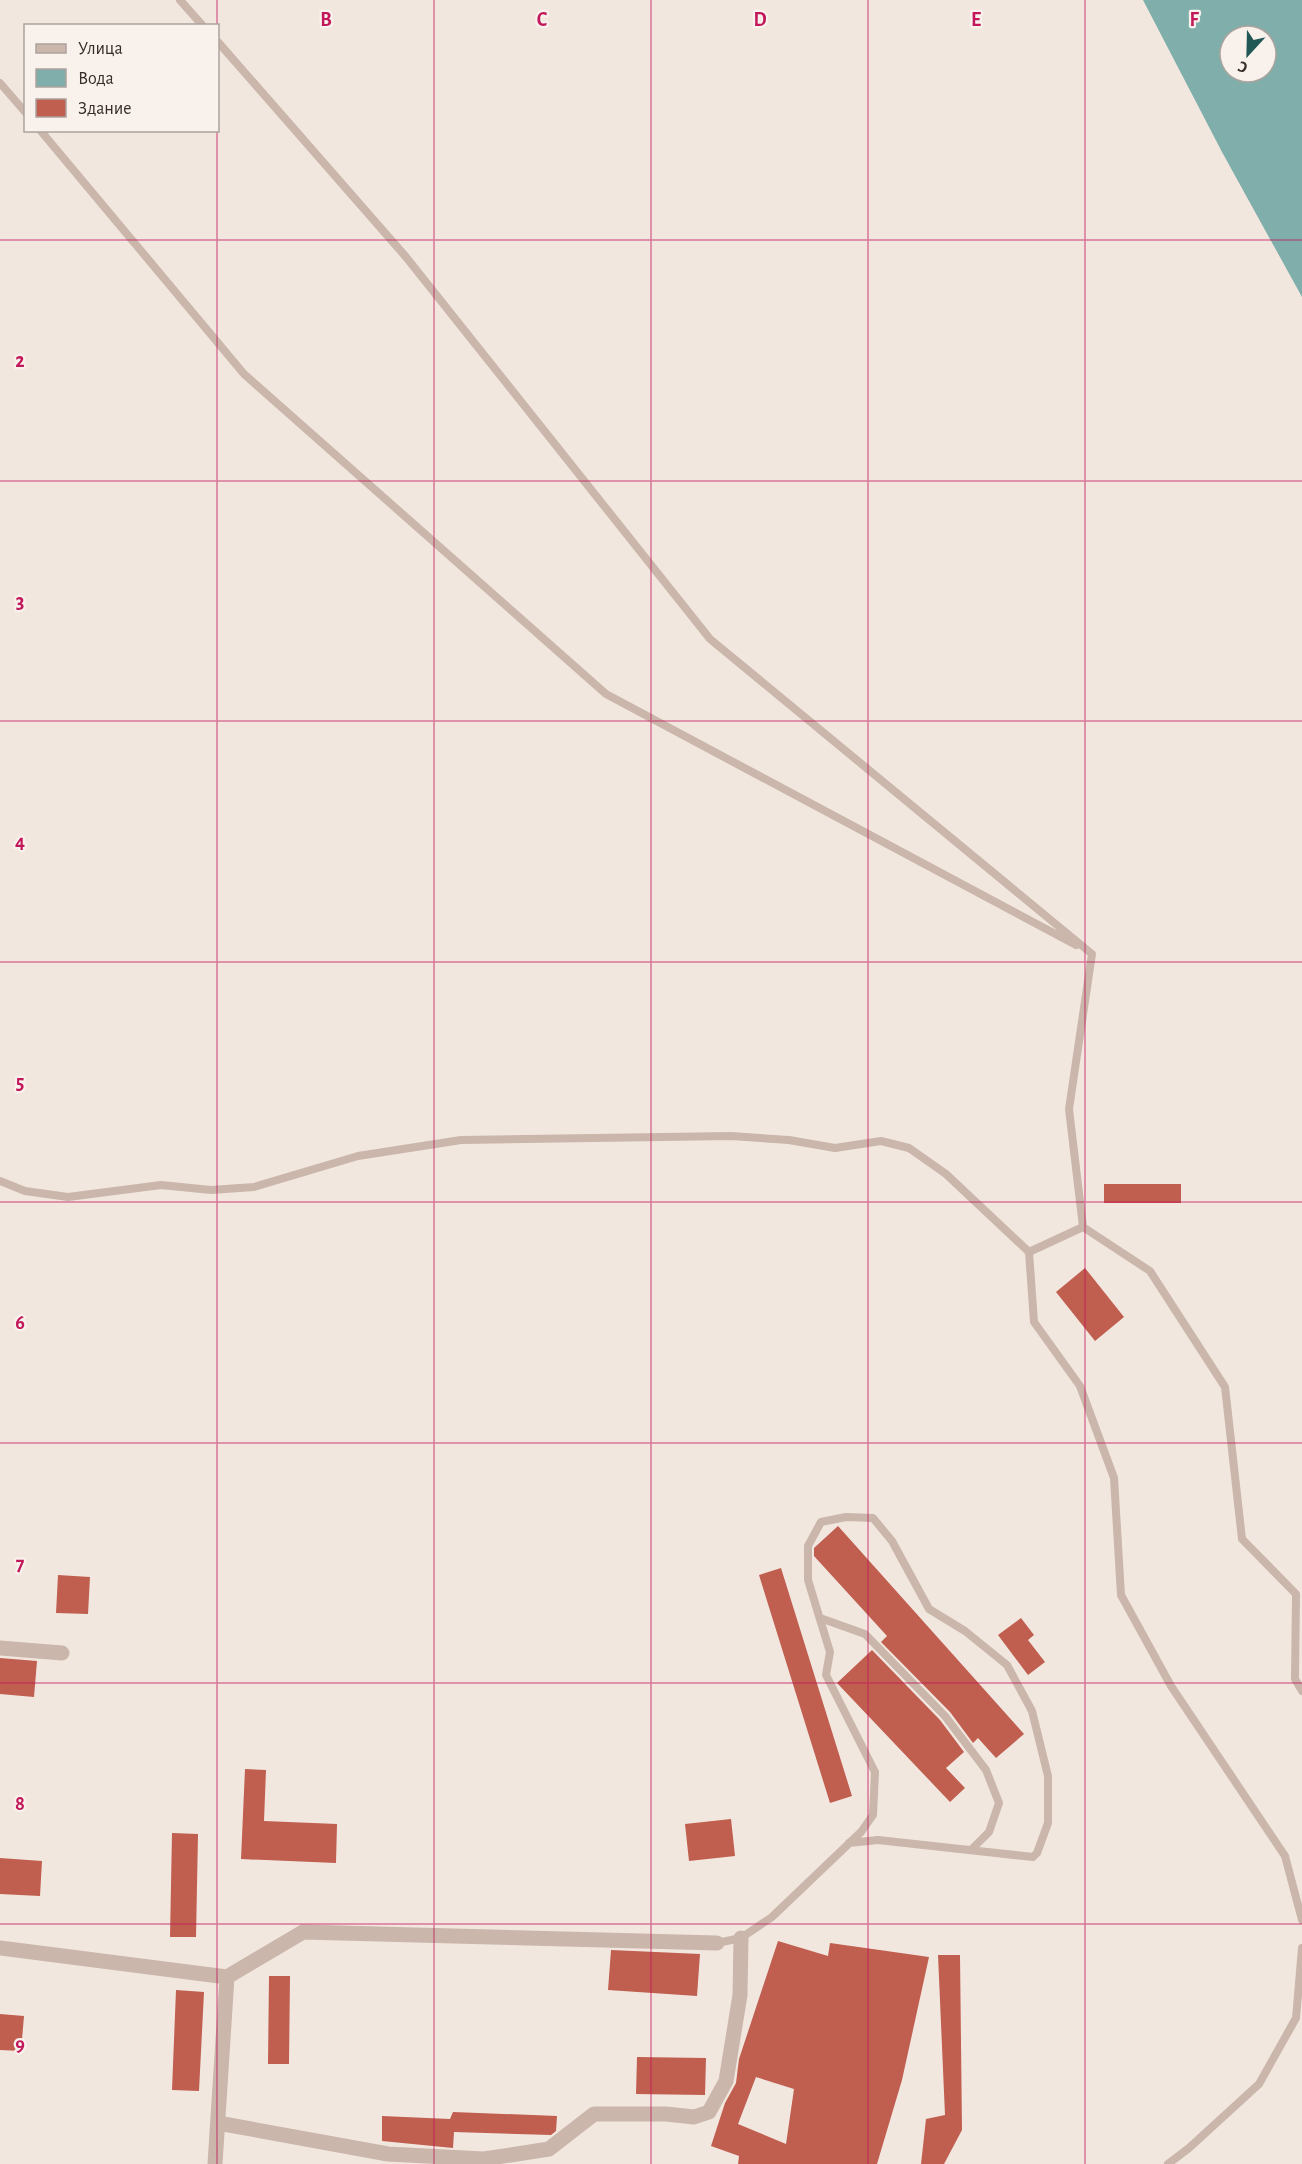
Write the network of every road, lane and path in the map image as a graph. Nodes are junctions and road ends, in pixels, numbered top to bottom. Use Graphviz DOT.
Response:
graph roads {
  1 [pos="180,0"];
  2 [pos="202,24"];
  3 [pos="219,43"];
  4 [pos="0,83"];
  5 [pos="24,111"];
  6 [pos="42,132"];
  7 [pos="1092,954"];
  8 [pos="0,1181"];
  9 [pos="1083,1227"];
  10 [pos="1029,1252"];
  11 [pos="819,1618"];
  12 [pos="0,1648"];
  13 [pos="62,1653"];
  14 [pos="1302,1691"];
  15 [pos="849,1843"];
  16 [pos="971,1850"];
  17 [pos="1302,1920"];
  18 [pos="741,1938"];
  19 [pos="717,1942"];
  20 [pos="0,1948"];
  21 [pos="1302,1948"];
  22 [pos="226,1977"];
  23 [pos="218,2123"];
  24 [pos="451,2161"];
  25 [pos="215,2164"];
  26 [pos="1168,2164"];
  1 -- 2 [label="lane"];
  3 -- 7 [label="lane"];
  4 -- 5 [label="lane"];
  6 -- 7 [label="lane"];
  7 -- 9 [label="lane"];
  8 -- 10 [label="lane"];
  9 -- 10 [label="lane"];
  9 -- 14 [label="lane"];
  10 -- 17 [label="lane"];
  11 -- 15 [label="lane"];
  11 -- 16 [label="lane"];
  11 -- 16 [label="lane"];
  12 -- 13 [label="street"];
  15 -- 16 [label="lane"];
  15 -- 18 [label="lane"];
  18 -- 19 [label="lane"];
  18 -- 24 [label="street"];
  19 -- 22 [label="street"];
  20 -- 22 [label="street"];
  21 -- 26 [label="lane"];
  22 -- 23 [label="street"];
  23 -- 24 [label="street"];
  23 -- 25 [label="street"];
}
